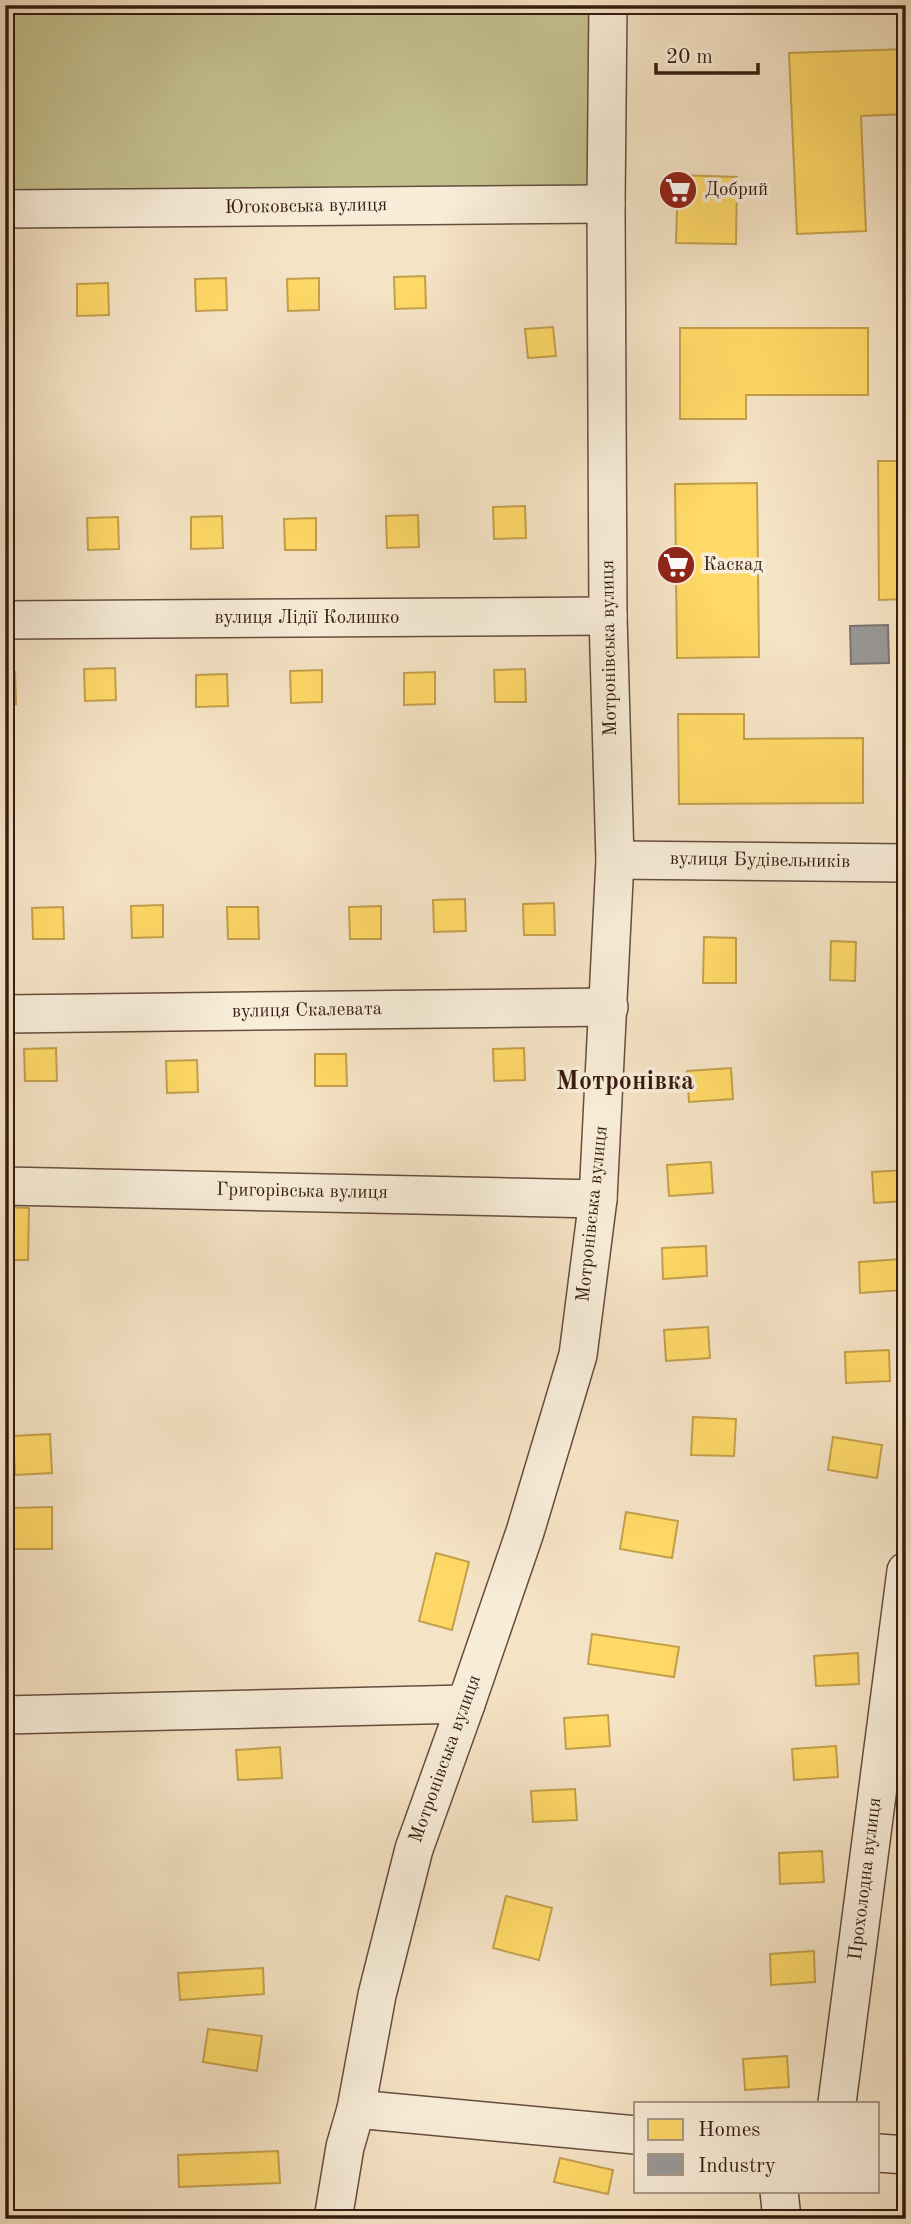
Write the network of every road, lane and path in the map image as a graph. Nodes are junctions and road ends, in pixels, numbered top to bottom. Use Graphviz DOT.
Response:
graph roads {
  1 [pos="608,5"];
  2 [pos="606,204"];
  3 [pos="5,209"];
  4 [pos="608,616"];
  5 [pos="5,620"];
  6 [pos="615,860"];
  7 [pos="906,863"];
  8 [pos="609,1007"];
  9 [pos="5,1014"];
  10 [pos="5,1186"];
  11 [pos="598,1199"];
  12 [pos="906,1571"];
  13 [pos="467,1704"];
  14 [pos="5,1715"];
  15 [pos="837,2102"];
  16 [pos="356,2109"];
  17 [pos="634,2135"];
  18 [pos="880,2153"];
  19 [pos="906,2155"];
  20 [pos="779,2192"];
  21 [pos="333,2219"];
  22 [pos="782,2219"];
  1 -- 2 [label="street, Мотронівська вулиця"];
  2 -- 3 [label="street, Югоковська вулиця"];
  2 -- 4 [label="street, Мотронівська вулиця"];
  4 -- 5 [label="street, вулиця Лідії Колишко"];
  4 -- 6 [label="street, Мотронівська вулиця"];
  6 -- 7 [label="street, вулиця Будівельників"];
  6 -- 8 [label="street, Мотронівська вулиця"];
  8 -- 9 [label="street, вулиця Скалевата"];
  8 -- 11 [label="street, Мотронівська вулиця"];
  10 -- 11 [label="street, Григорівська вулиця"];
  11 -- 13 [label="street, Мотронівська вулиця"];
  12 -- 15 [label="street, Прохолодна вулиця"];
  13 -- 14 [label="street"];
  13 -- 16 [label="street, Мотронівська вулиця"];
  16 -- 17 [label="street"];
  16 -- 21 [label="street, Мотронівська вулиця"];
  18 -- 19 [label="street"];
  20 -- 22 [label="street"];
}
